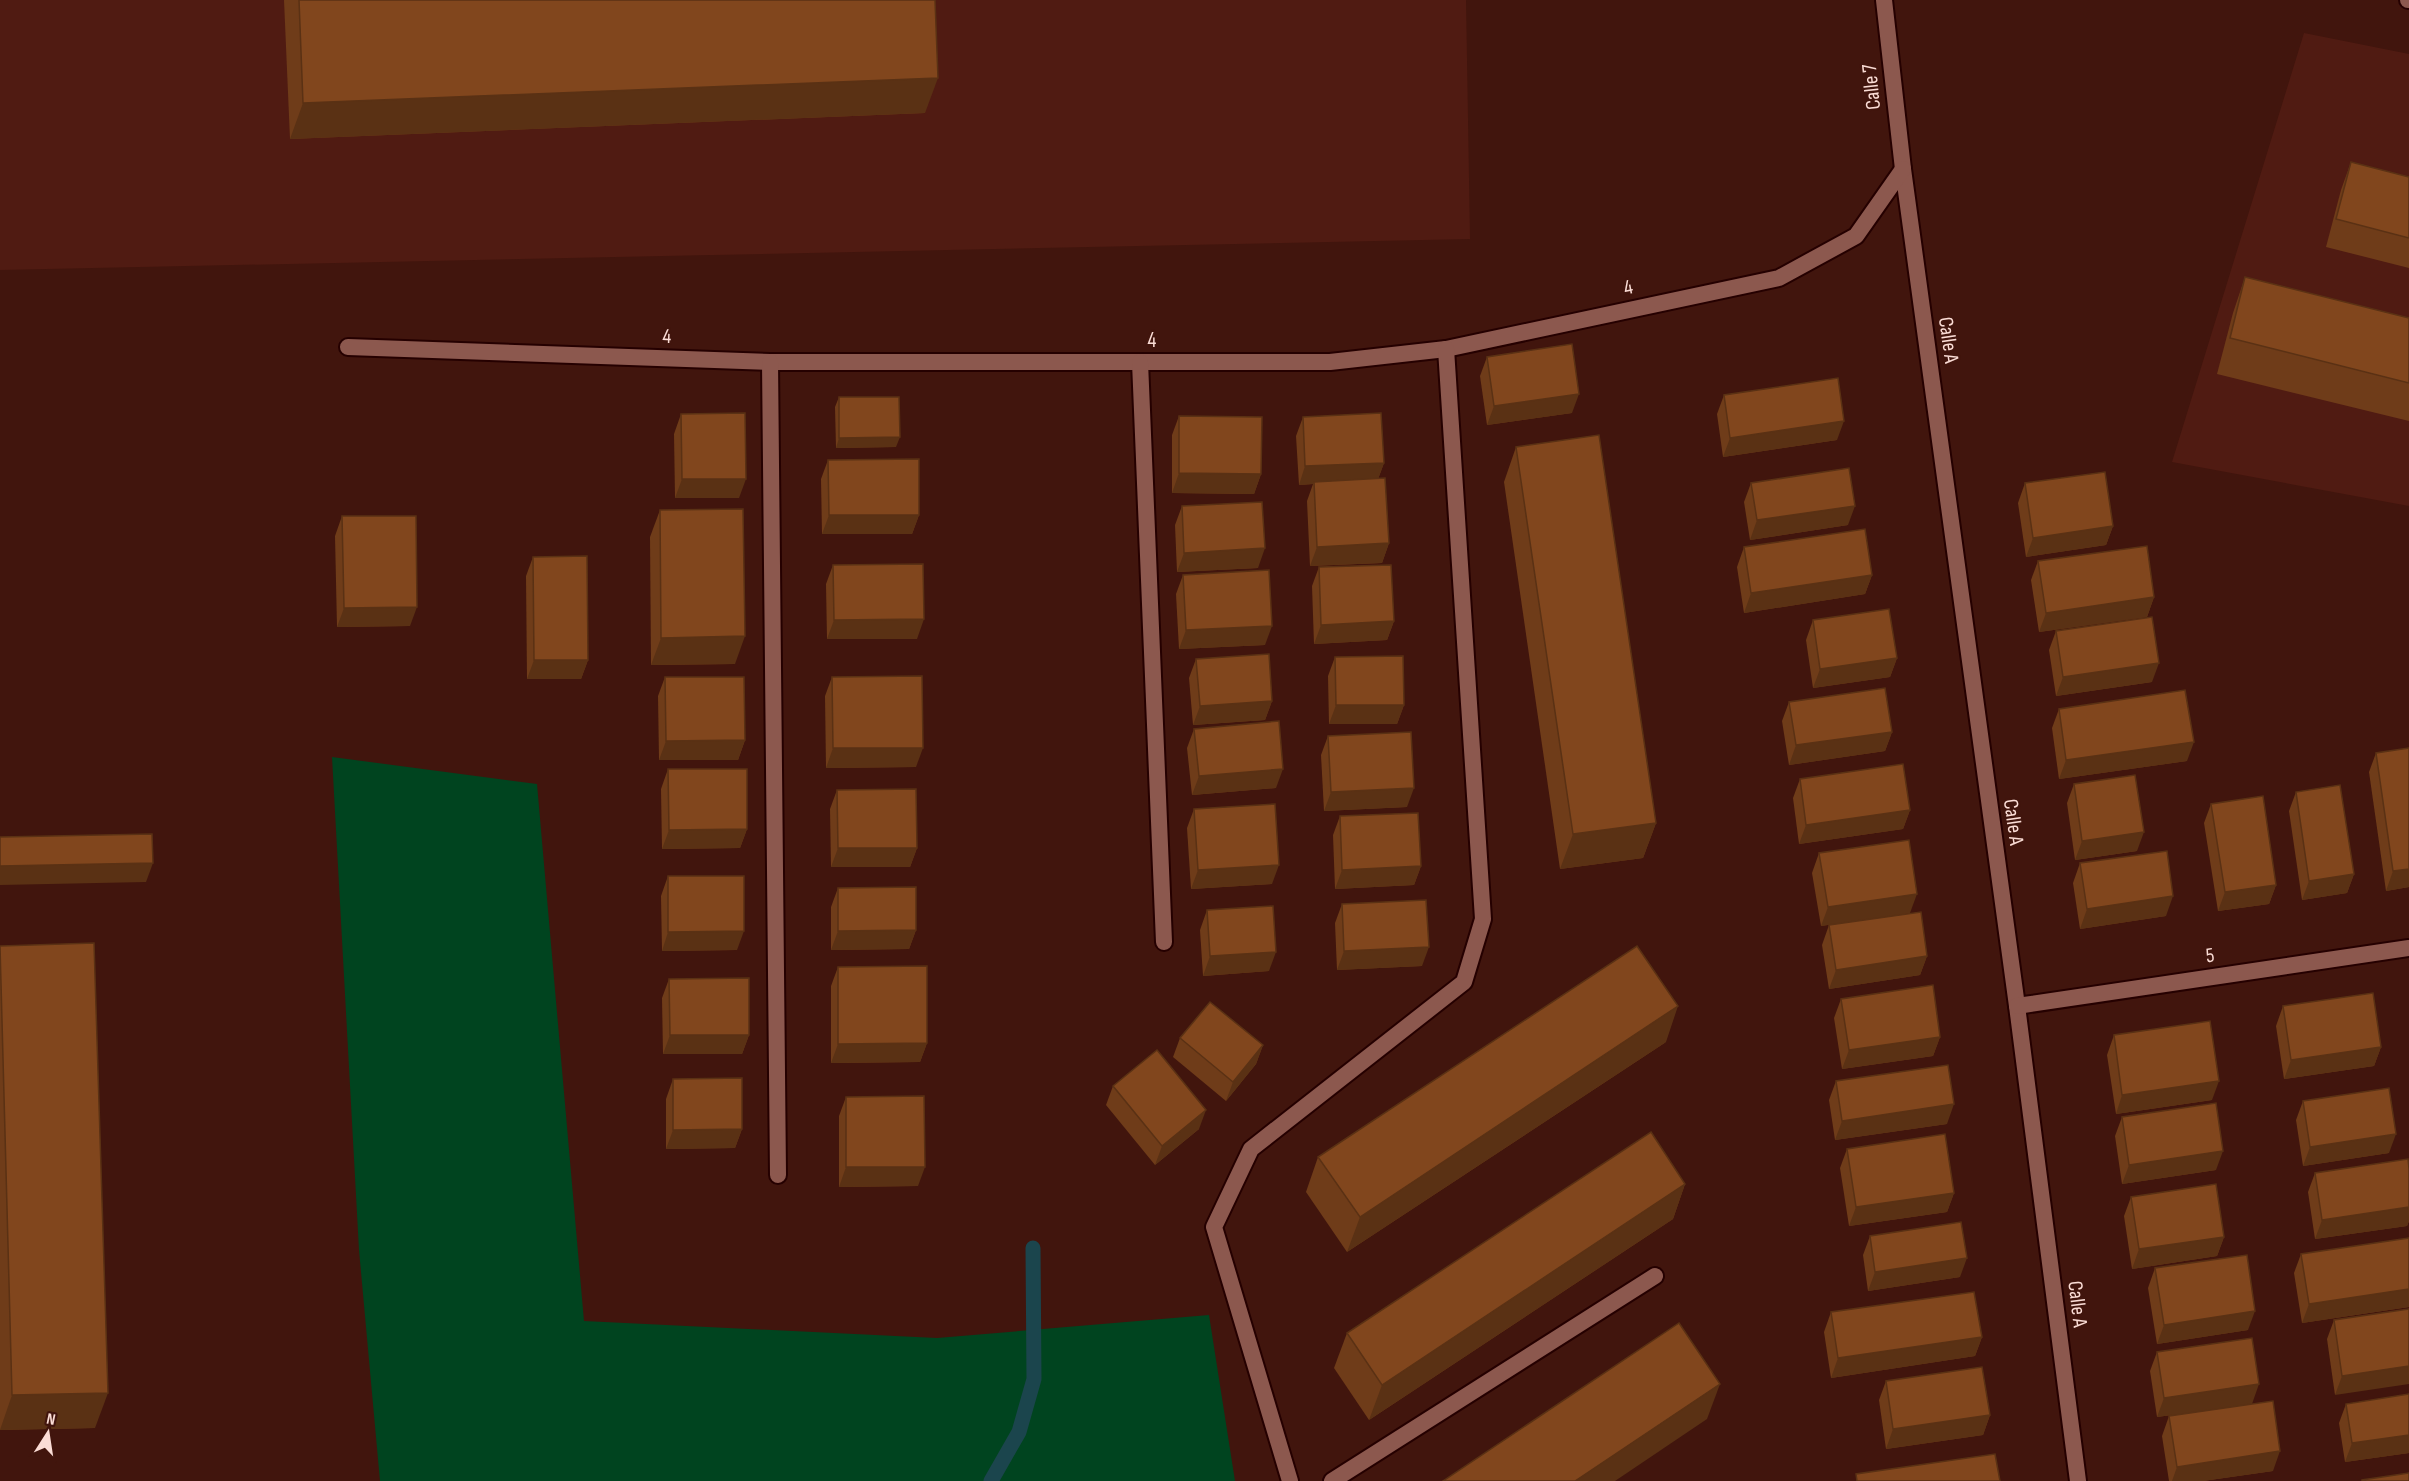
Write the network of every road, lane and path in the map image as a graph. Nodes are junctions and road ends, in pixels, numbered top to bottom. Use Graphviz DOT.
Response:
graph roads {
  1 [pos="1884,0"];
  2 [pos="1903,169"];
  3 [pos="348,347"];
  4 [pos="1446,349"];
  5 [pos="770,362"];
  6 [pos="1140,362"];
  7 [pos="1164,942"];
  8 [pos="2409,948"];
  9 [pos="2017,1006"];
  10 [pos="778,1175"];
  11 [pos="1655,1276"];
  12 [pos="1290,1481"];
  13 [pos="1332,1481"];
  14 [pos="2078,1481"];
  1 -- 2 [label="street, Calle 7"];
  2 -- 4 [label="street, 4"];
  2 -- 9 [label="street, Calle A"];
  3 -- 5 [label="street, 4"];
  4 -- 6 [label="street, 4"];
  4 -- 12 [label="street"];
  5 -- 6 [label="street, 4"];
  5 -- 10 [label="street"];
  6 -- 7 [label="street"];
  8 -- 9 [label="street, 5"];
  9 -- 14 [label="street, Calle A"];
  11 -- 13 [label="street"];
}
